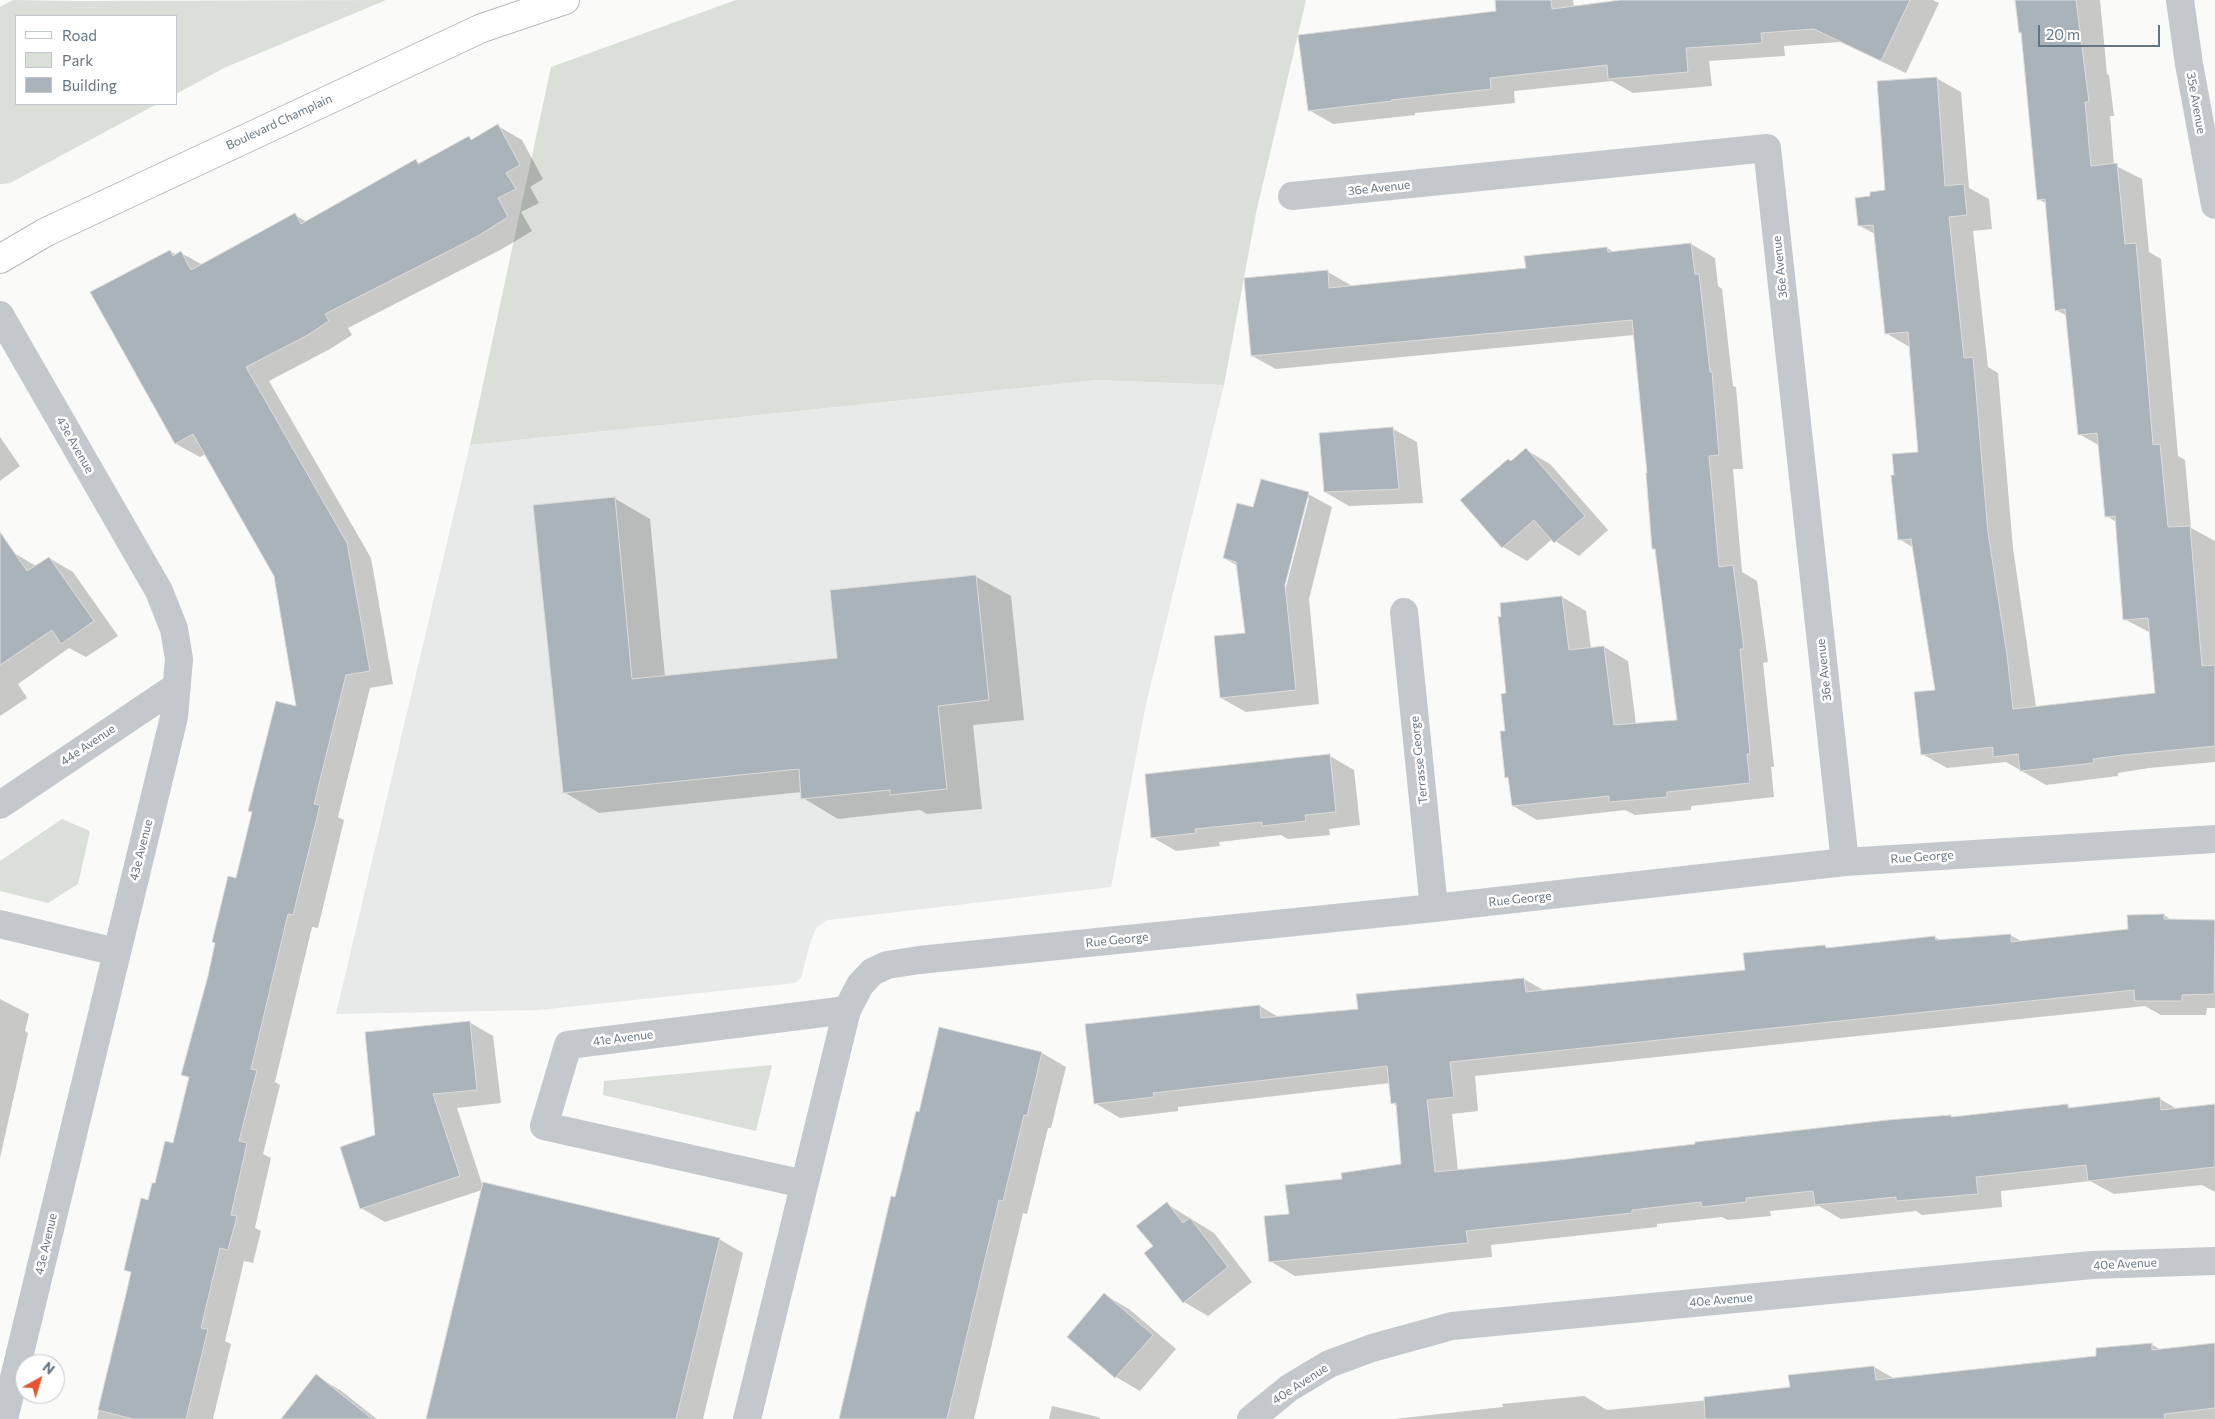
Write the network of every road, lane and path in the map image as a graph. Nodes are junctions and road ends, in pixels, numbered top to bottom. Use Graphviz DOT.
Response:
graph roads {
  1 [pos="520,0"];
  2 [pos="565,0"];
  3 [pos="2180,0"];
  4 [pos="482,28"];
  5 [pos="1292,196"];
  6 [pos="2215,205"];
  7 [pos="0,259"];
  8 [pos="0,316"];
  9 [pos="1404,612"];
  10 [pos="177,686"];
  11 [pos="0,805"];
  12 [pos="2215,839"];
  13 [pos="1845,862"];
  14 [pos="1434,908"];
  15 [pos="0,924"];
  16 [pos="116,952"];
  17 [pos="847,1010"];
  18 [pos="804,1184"];
  19 [pos="2215,1261"];
  20 [pos="4,1419"];
  21 [pos="747,1419"];
  22 [pos="1251,1419"];
  1 -- 4 [label="main road"];
  2 -- 4 [label="main road, Boulevard Champlain"];
  3 -- 6 [label="street, 35e Avenue"];
  4 -- 7 [label="main road, Boulevard Champlain"];
  5 -- 13 [label="street, 36e Avenue"];
  8 -- 10 [label="street, 43e Avenue"];
  9 -- 14 [label="street, Terrasse George"];
  10 -- 11 [label="street, 44e Avenue"];
  10 -- 16 [label="street, 43e Avenue"];
  12 -- 13 [label="street, Rue George"];
  13 -- 14 [label="street, Rue George"];
  14 -- 17 [label="street, Rue George"];
  15 -- 16 [label="street"];
  16 -- 20 [label="street, 43e Avenue"];
  17 -- 18 [label="street"];
  17 -- 18 [label="street, 41e Avenue"];
  18 -- 21 [label="street"];
  19 -- 22 [label="street, 40e Avenue"];
}
